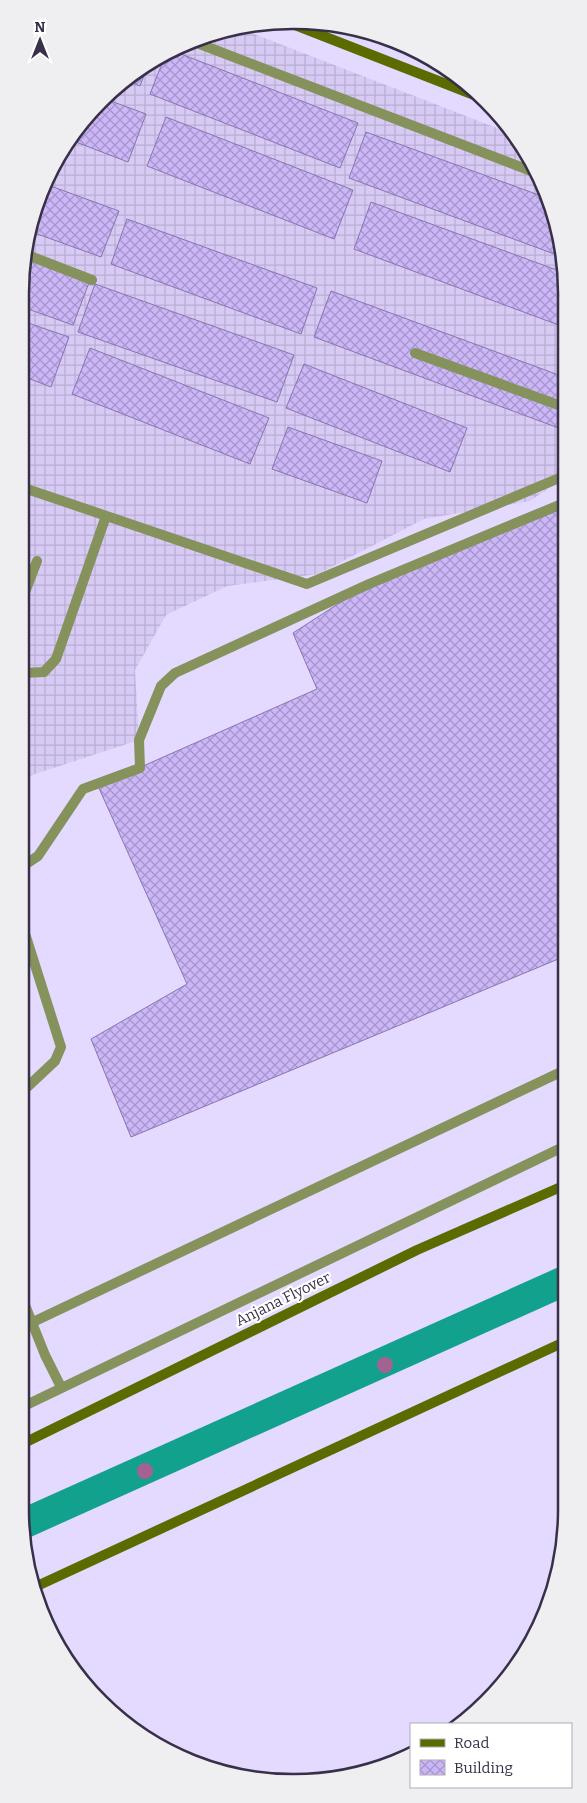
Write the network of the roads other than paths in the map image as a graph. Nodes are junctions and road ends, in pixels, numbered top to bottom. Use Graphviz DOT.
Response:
graph roads {
  1 [pos="305,29"];
  2 [pos="203,45"];
  3 [pos="465,91"];
  4 [pos="528,170"];
  5 [pos="31,256"];
  6 [pos="92,280"];
  7 [pos="415,353"];
  8 [pos="558,405"];
  9 [pos="558,479"];
  10 [pos="29,490"];
  11 [pos="558,505"];
  12 [pos="106,516"];
  13 [pos="36,561"];
  14 [pos="29,581"];
  15 [pos="29,673"];
  16 [pos="29,862"];
  17 [pos="29,946"];
  18 [pos="558,1073"];
  19 [pos="29,1085"];
  20 [pos="558,1149"];
  21 [pos="558,1188"];
  22 [pos="29,1313"];
  23 [pos="33,1322"];
  24 [pos="558,1345"];
  25 [pos="61,1387"];
  26 [pos="29,1403"];
  27 [pos="29,1441"];
  28 [pos="40,1585"];
  1 -- 3 [label="main road"];
  2 -- 4 [label="street"];
  5 -- 6 [label="street"];
  7 -- 8 [label="street"];
  9 -- 12 [label="street"];
  10 -- 12 [label="street"];
  11 -- 16 [label="street"];
  12 -- 15 [label="street"];
  13 -- 14 [label="street"];
  17 -- 19 [label="street"];
  18 -- 23 [label="street"];
  20 -- 25 [label="street"];
  21 -- 27 [label="main road, Anjana Flyover"];
  22 -- 23 [label="street"];
  23 -- 25 [label="street"];
  24 -- 28 [label="main road"];
  25 -- 26 [label="street"];
}
